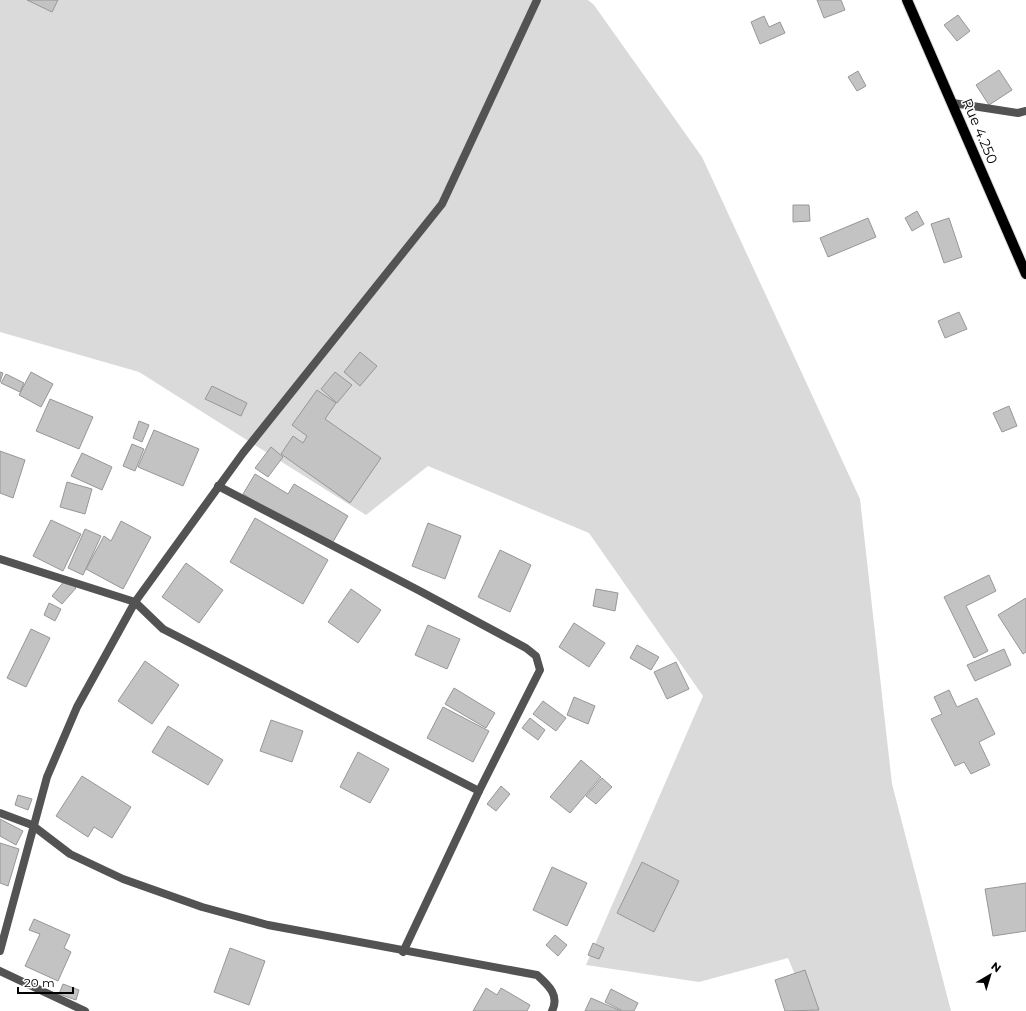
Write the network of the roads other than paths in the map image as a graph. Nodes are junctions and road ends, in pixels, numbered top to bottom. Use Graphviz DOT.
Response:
graph roads {
  1 [pos="537,0"];
  2 [pos="907,0"];
  3 [pos="953,103"];
  4 [pos="1026,111"];
  5 [pos="1026,274"];
  6 [pos="218,486"];
  7 [pos="0,559"];
  8 [pos="135,602"];
  9 [pos="478,791"];
  10 [pos="0,813"];
  11 [pos="32,825"];
  12 [pos="0,951"];
  13 [pos="403,952"];
  14 [pos="0,971"];
  15 [pos="85,1011"];
  16 [pos="552,1011"];
  1 -- 6 [label="street"];
  2 -- 3 [label="main road, Rue 4.250"];
  3 -- 4 [label="street"];
  3 -- 5 [label="main road, Rue 4.250"];
  6 -- 8 [label="street"];
  6 -- 9 [label="street"];
  7 -- 8 [label="street"];
  8 -- 9 [label="street"];
  8 -- 11 [label="street"];
  9 -- 13 [label="street"];
  10 -- 11 [label="street"];
  11 -- 12 [label="street"];
  11 -- 13 [label="street"];
  13 -- 16 [label="street"];
  14 -- 15 [label="street"];
}
